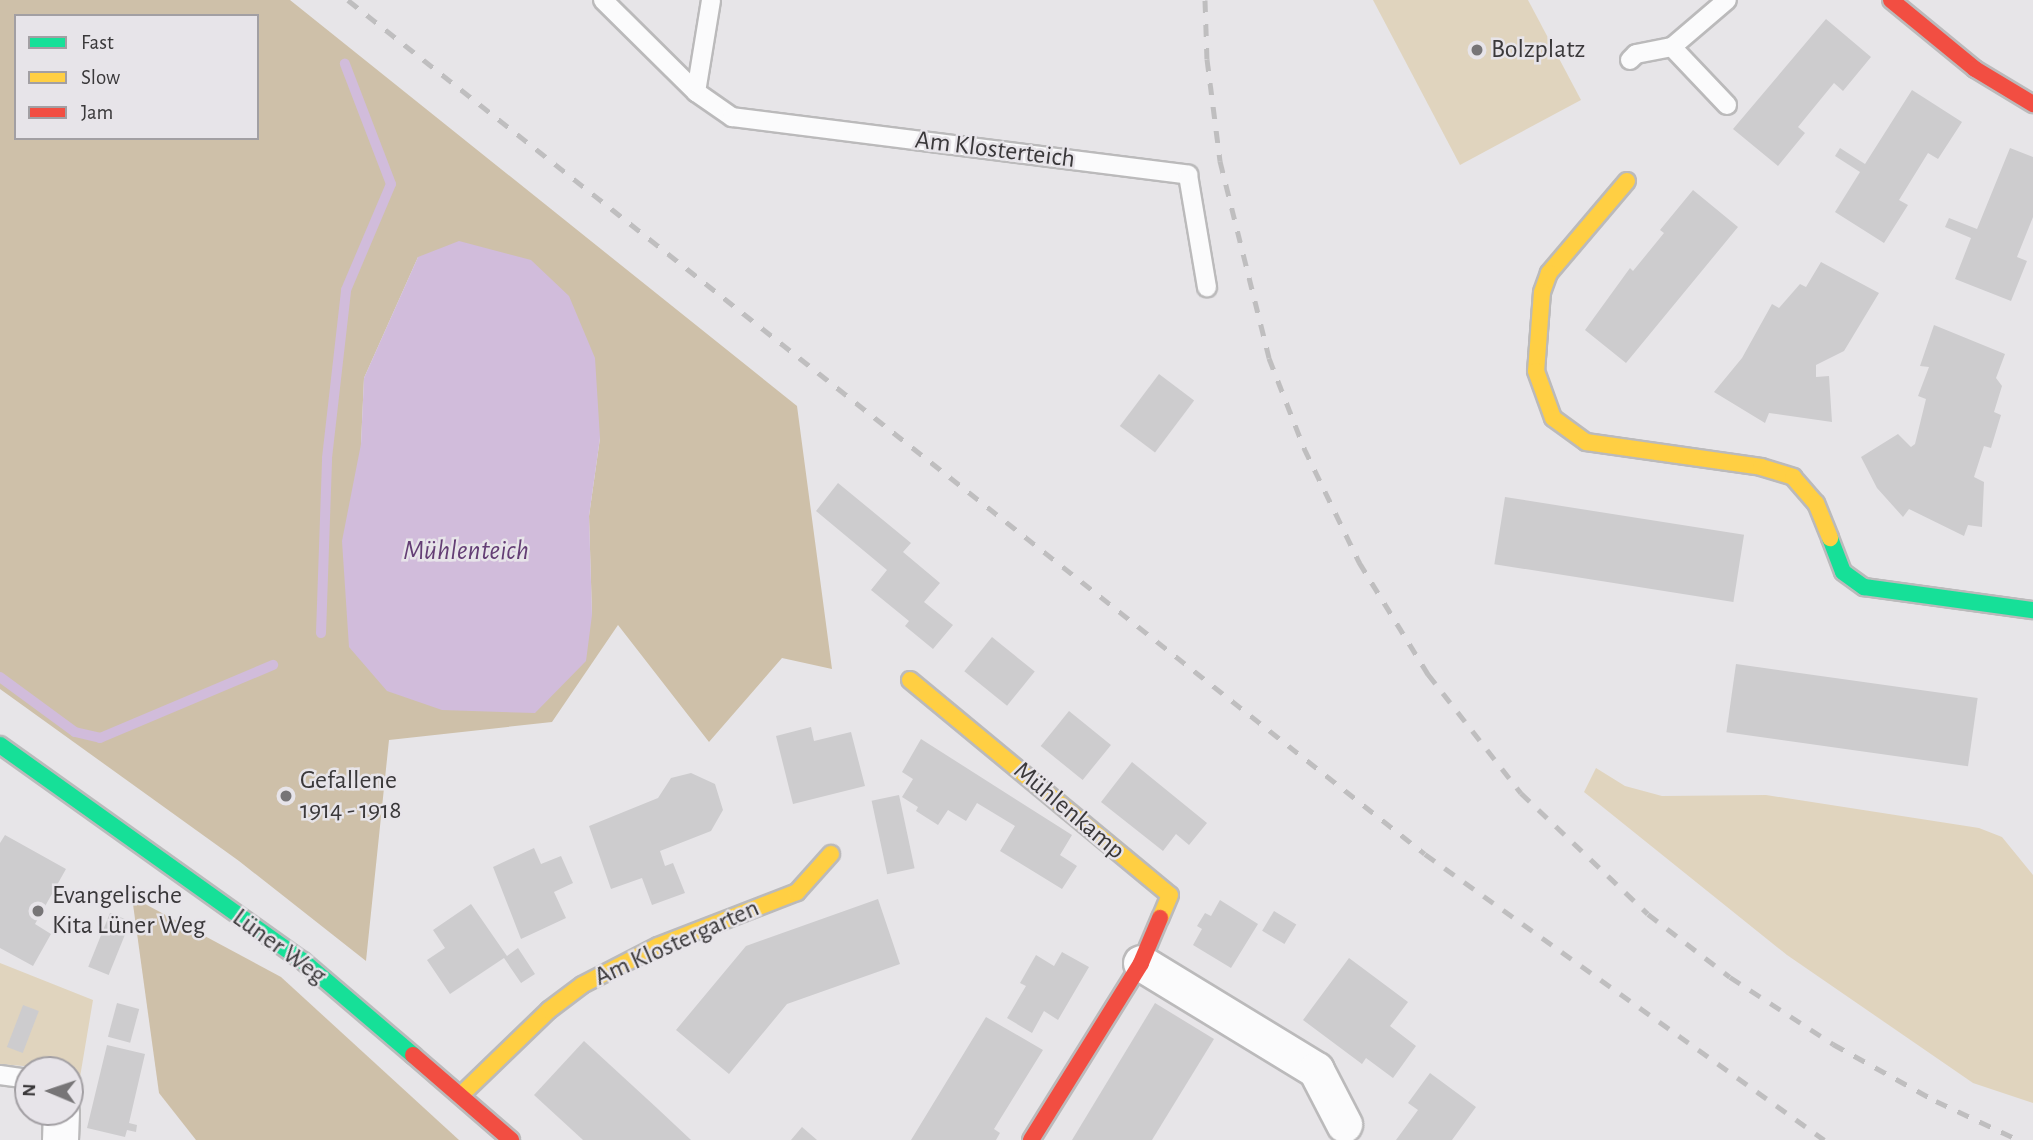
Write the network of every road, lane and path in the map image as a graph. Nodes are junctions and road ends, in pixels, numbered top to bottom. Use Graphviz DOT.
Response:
graph roads {
  1 [pos="603,0"];
  2 [pos="711,0"];
  3 [pos="1727,0"];
  4 [pos="1891,0"];
  5 [pos="1672,47"];
  6 [pos="1630,60"];
  7 [pos="696,92"];
  8 [pos="2033,104"];
  9 [pos="1727,105"];
  10 [pos="1628,181"];
  11 [pos="1207,287"];
  12 [pos="2033,610"];
  13 [pos="910,680"];
  14 [pos="0,745"];
  15 [pos="831,854"];
  16 [pos="1141,963"];
  17 [pos="462,1094"];
  18 [pos="1344,1124"];
  19 [pos="511,1140"];
  20 [pos="1031,1140"];
  1 -- 7 [label="lane, Am Klosterteich"];
  2 -- 7 [label="lane"];
  3 -- 5 [label="lane"];
  4 -- 8 [label="street"];
  5 -- 6 [label="lane"];
  5 -- 9 [label="lane"];
  7 -- 11 [label="lane, Am Klosterteich"];
  10 -- 12 [label="street"];
  13 -- 16 [label="street, Mühlenkamp"];
  14 -- 17 [label="street, Lüner Weg"];
  15 -- 17 [label="street, Am Klostergarten"];
  16 -- 18 [label="street"];
  16 -- 20 [label="street, Mühlenkamp"];
  17 -- 19 [label="street, Lüner Weg"];
}
